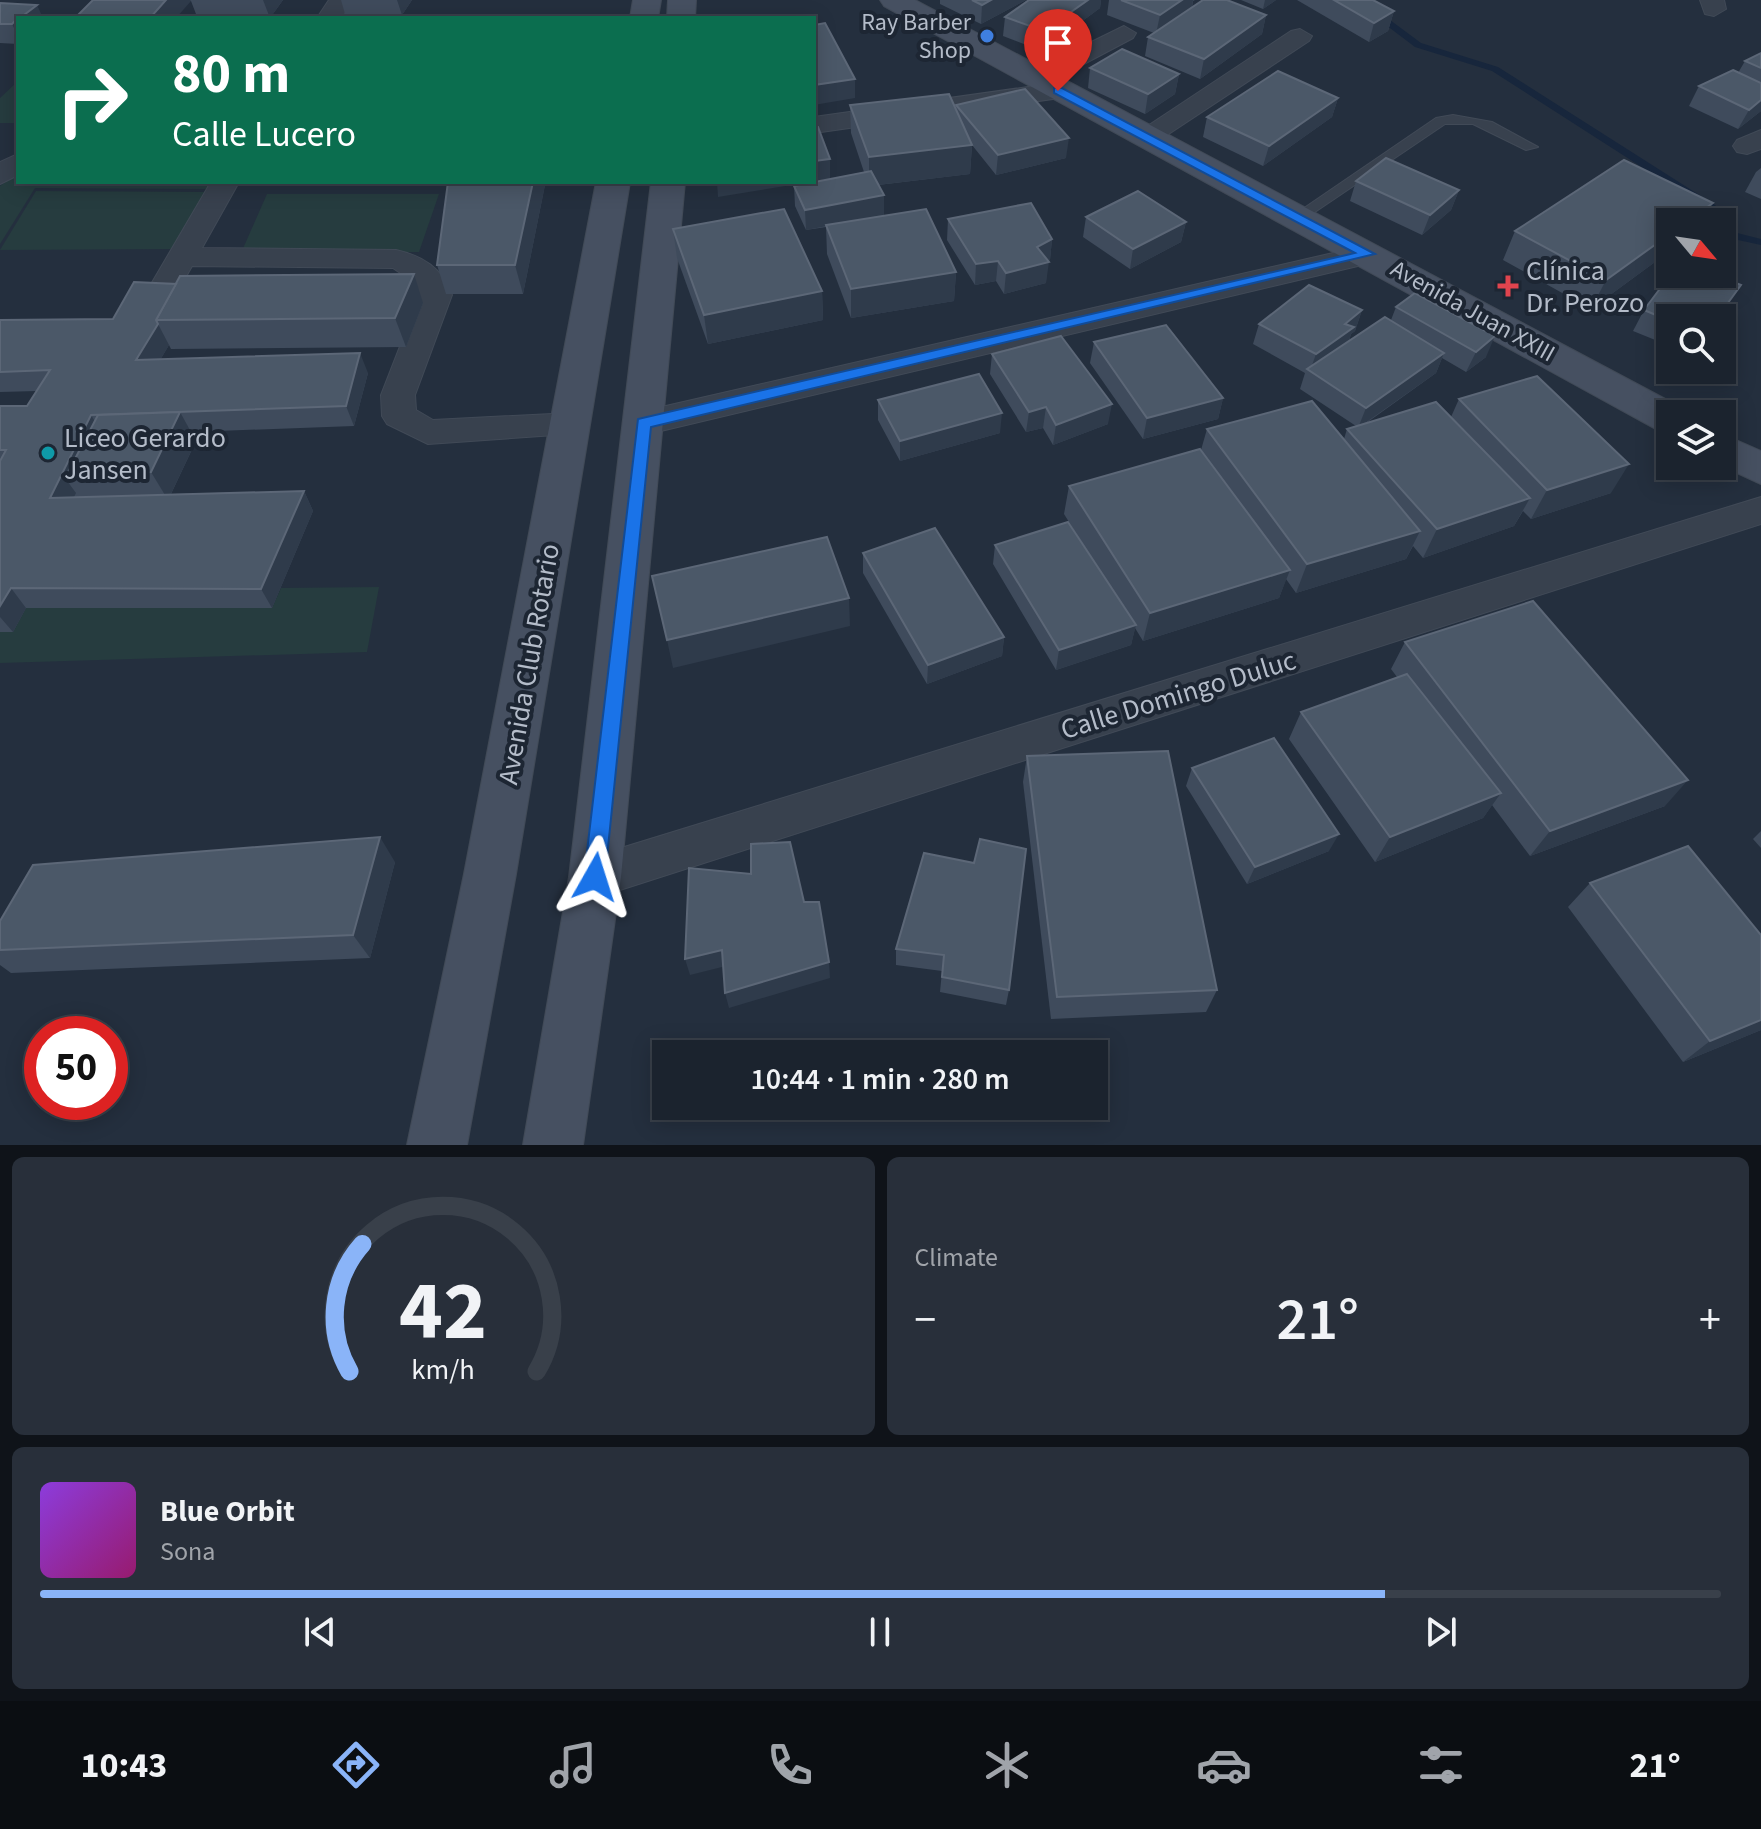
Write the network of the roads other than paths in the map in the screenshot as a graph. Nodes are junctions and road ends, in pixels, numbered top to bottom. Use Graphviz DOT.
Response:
graph roads {
  1 [pos="898,1"];
  2 [pos="1124,33"];
  3 [pos="1300,36"];
  4 [pos="1048,85"];
  5 [pos="816,125"];
  6 [pos="1145,137"];
  7 [pos="1531,147"];
  8 [pos="224,184"];
  9 [pos="613,184"];
  10 [pos="668,184"];
  11 [pos="1298,217"];
  12 [pos="1368,254"];
  13 [pos="183,257"];
  14 [pos="156,303"];
  15 [pos="1656,411"];
  16 [pos="644,423"];
  17 [pos="572,425"];
  18 [pos="1736,456"];
  19 [pos="1761,469"];
  20 [pos="1761,510"];
  21 [pos="595,877"];
  22 [pos="437,1145"];
  23 [pos="553,1145"];
  1 -- 4 [label="main road, Avenida Juan XXIII"];
  2 -- 4 [label="street"];
  3 -- 6 [label="street"];
  4 -- 5 [label="street"];
  4 -- 6 [label="main road, Avenida Juan XXIII"];
  6 -- 11 [label="main road, Avenida Juan XXIII"];
  7 -- 11 [label="lane"];
  8 -- 13 [label="street"];
  9 -- 17 [label="main road, Avenida Club Rotario"];
  10 -- 16 [label="main road"];
  11 -- 12 [label="main road, Avenida Juan XXIII"];
  12 -- 15 [label="main road, Avenida Juan XXIII"];
  12 -- 16 [label="street"];
  13 -- 14 [label="street"];
  13 -- 17 [label="street"];
  16 -- 21 [label="main road"];
  17 -- 22 [label="main road, Avenida Club Rotario"];
  18 -- 19 [label="main road"];
  20 -- 21 [label="street, Calle Domingo Duluc"];
  21 -- 23 [label="main road"];
}
